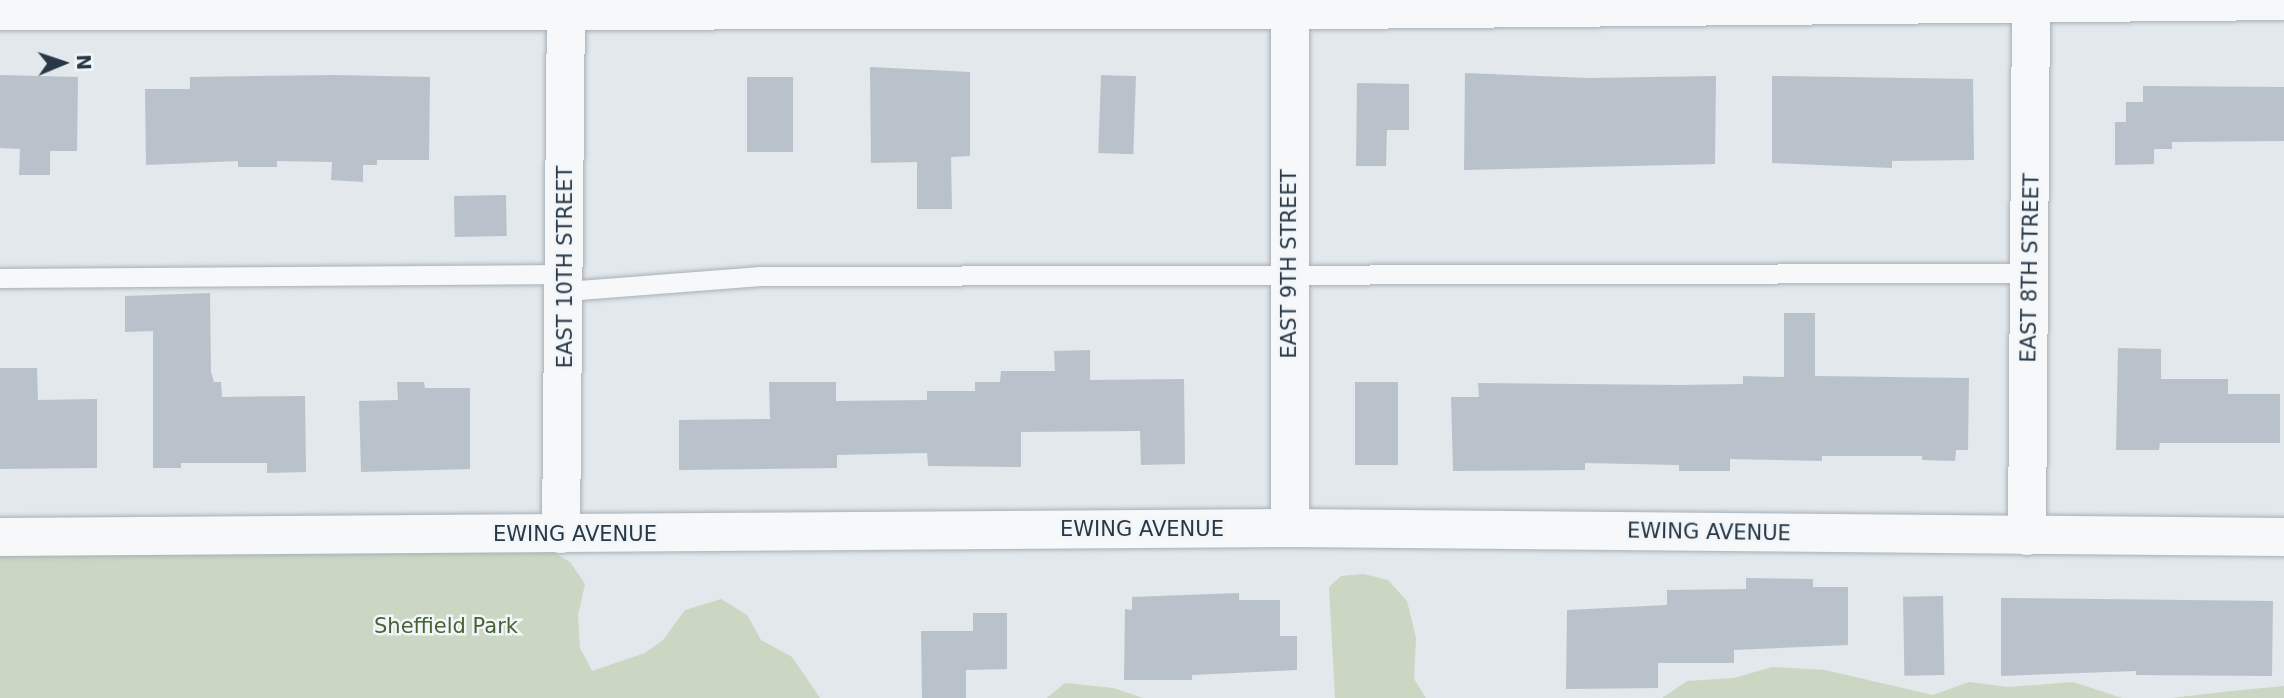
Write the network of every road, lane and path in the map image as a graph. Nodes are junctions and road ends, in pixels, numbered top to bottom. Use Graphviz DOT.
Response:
graph roads {
  1 [pos="2031,0"];
  2 [pos="2284,1"];
  3 [pos="566,5"];
  4 [pos="1290,5"];
  5 [pos="0,11"];
  6 [pos="1289,272"];
  7 [pos="2029,273"];
  8 [pos="0,278"];
  9 [pos="566,283"];
  10 [pos="1290,528"];
  11 [pos="561,534"];
  12 [pos="2027,536"];
  13 [pos="0,537"];
  14 [pos="2284,537"];
  1 -- 2 [label="street"];
  1 -- 4 [label="street"];
  1 -- 7 [label="street, EAST 8TH STREET"];
  3 -- 4 [label="street"];
  3 -- 5 [label="street"];
  3 -- 9 [label="street, EAST 10TH STREET"];
  4 -- 6 [label="street, EAST 9TH STREET"];
  6 -- 7 [label="lane"];
  6 -- 9 [label="lane"];
  6 -- 10 [label="street, EAST 9TH STREET"];
  7 -- 12 [label="street, EAST 8TH STREET"];
  8 -- 9 [label="lane"];
  9 -- 11 [label="street, EAST 10TH STREET"];
  10 -- 11 [label="street, EWING AVENUE"];
  10 -- 12 [label="street, EWING AVENUE"];
  11 -- 13 [label="street, EWING AVENUE"];
  12 -- 14 [label="street, EWING AVENUE"];
}
